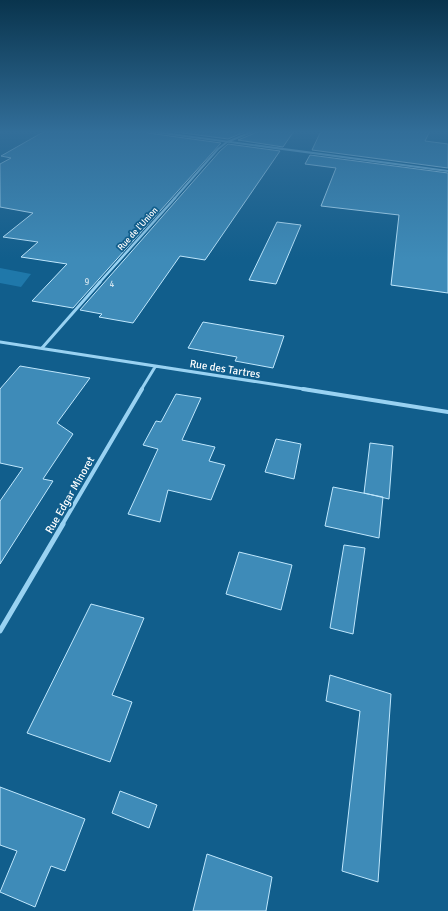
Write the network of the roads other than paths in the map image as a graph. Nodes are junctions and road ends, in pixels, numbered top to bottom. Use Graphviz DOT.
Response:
graph roads {
  1 [pos="196,174"];
  2 [pos="0,342"];
  3 [pos="42,348"];
  4 [pos="155,367"];
  5 [pos="448,412"];
  6 [pos="0,631"];
  1 -- 3 [label="street, Rue de l'Union"];
  2 -- 3 [label="street, Rue des Tartres"];
  3 -- 4 [label="street, Rue des Tartres"];
  4 -- 5 [label="street, Rue des Tartres"];
  4 -- 6 [label="street, Rue Edgar Minoret"];
}
